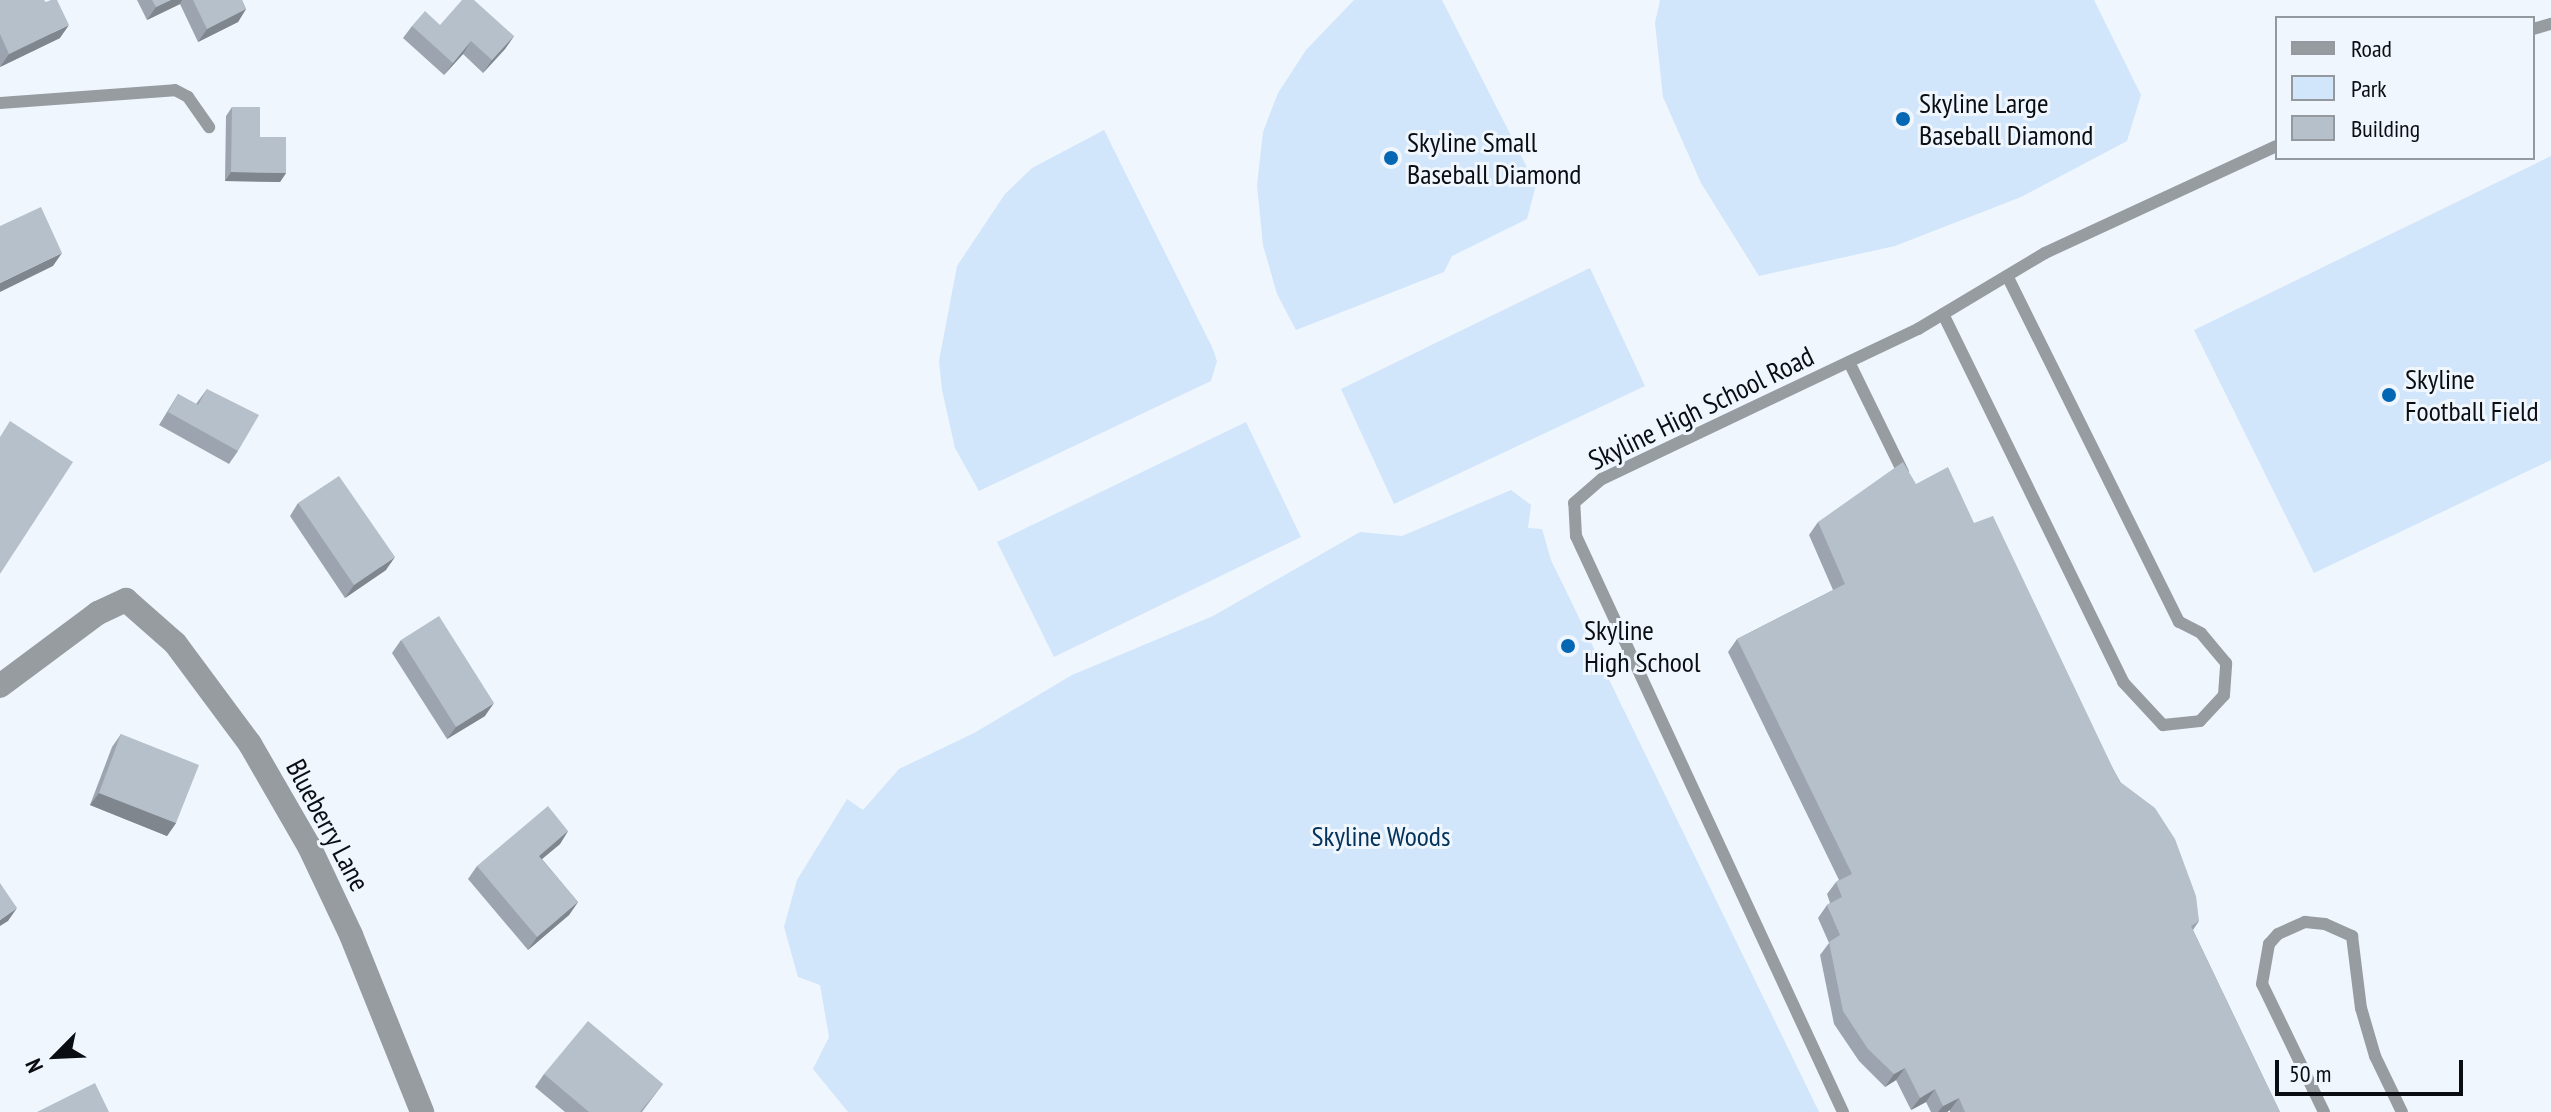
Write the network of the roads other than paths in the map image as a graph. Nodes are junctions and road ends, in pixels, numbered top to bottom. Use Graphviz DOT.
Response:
graph roads {
  1 [pos="0,103"];
  2 [pos="209,127"];
  3 [pos="2275,147"];
  4 [pos="2007,276"];
  5 [pos="1943,314"];
  6 [pos="1849,362"];
  7 [pos="1903,472"];
  8 [pos="0,686"];
  9 [pos="422,1112"];
  10 [pos="1843,1112"];
  11 [pos="2324,1112"];
  12 [pos="2402,1112"];
  1 -- 2 [label="lane"];
  3 -- 4 [label="lane, Skyline High School Road"];
  4 -- 5 [label="lane, Skyline High School Road"];
  4 -- 5 [label="lane"];
  5 -- 6 [label="lane, Skyline High School Road"];
  6 -- 7 [label="lane"];
  6 -- 10 [label="lane, Skyline High School Road"];
  8 -- 9 [label="street, Blueberry Lane"];
  11 -- 12 [label="lane"];
}
